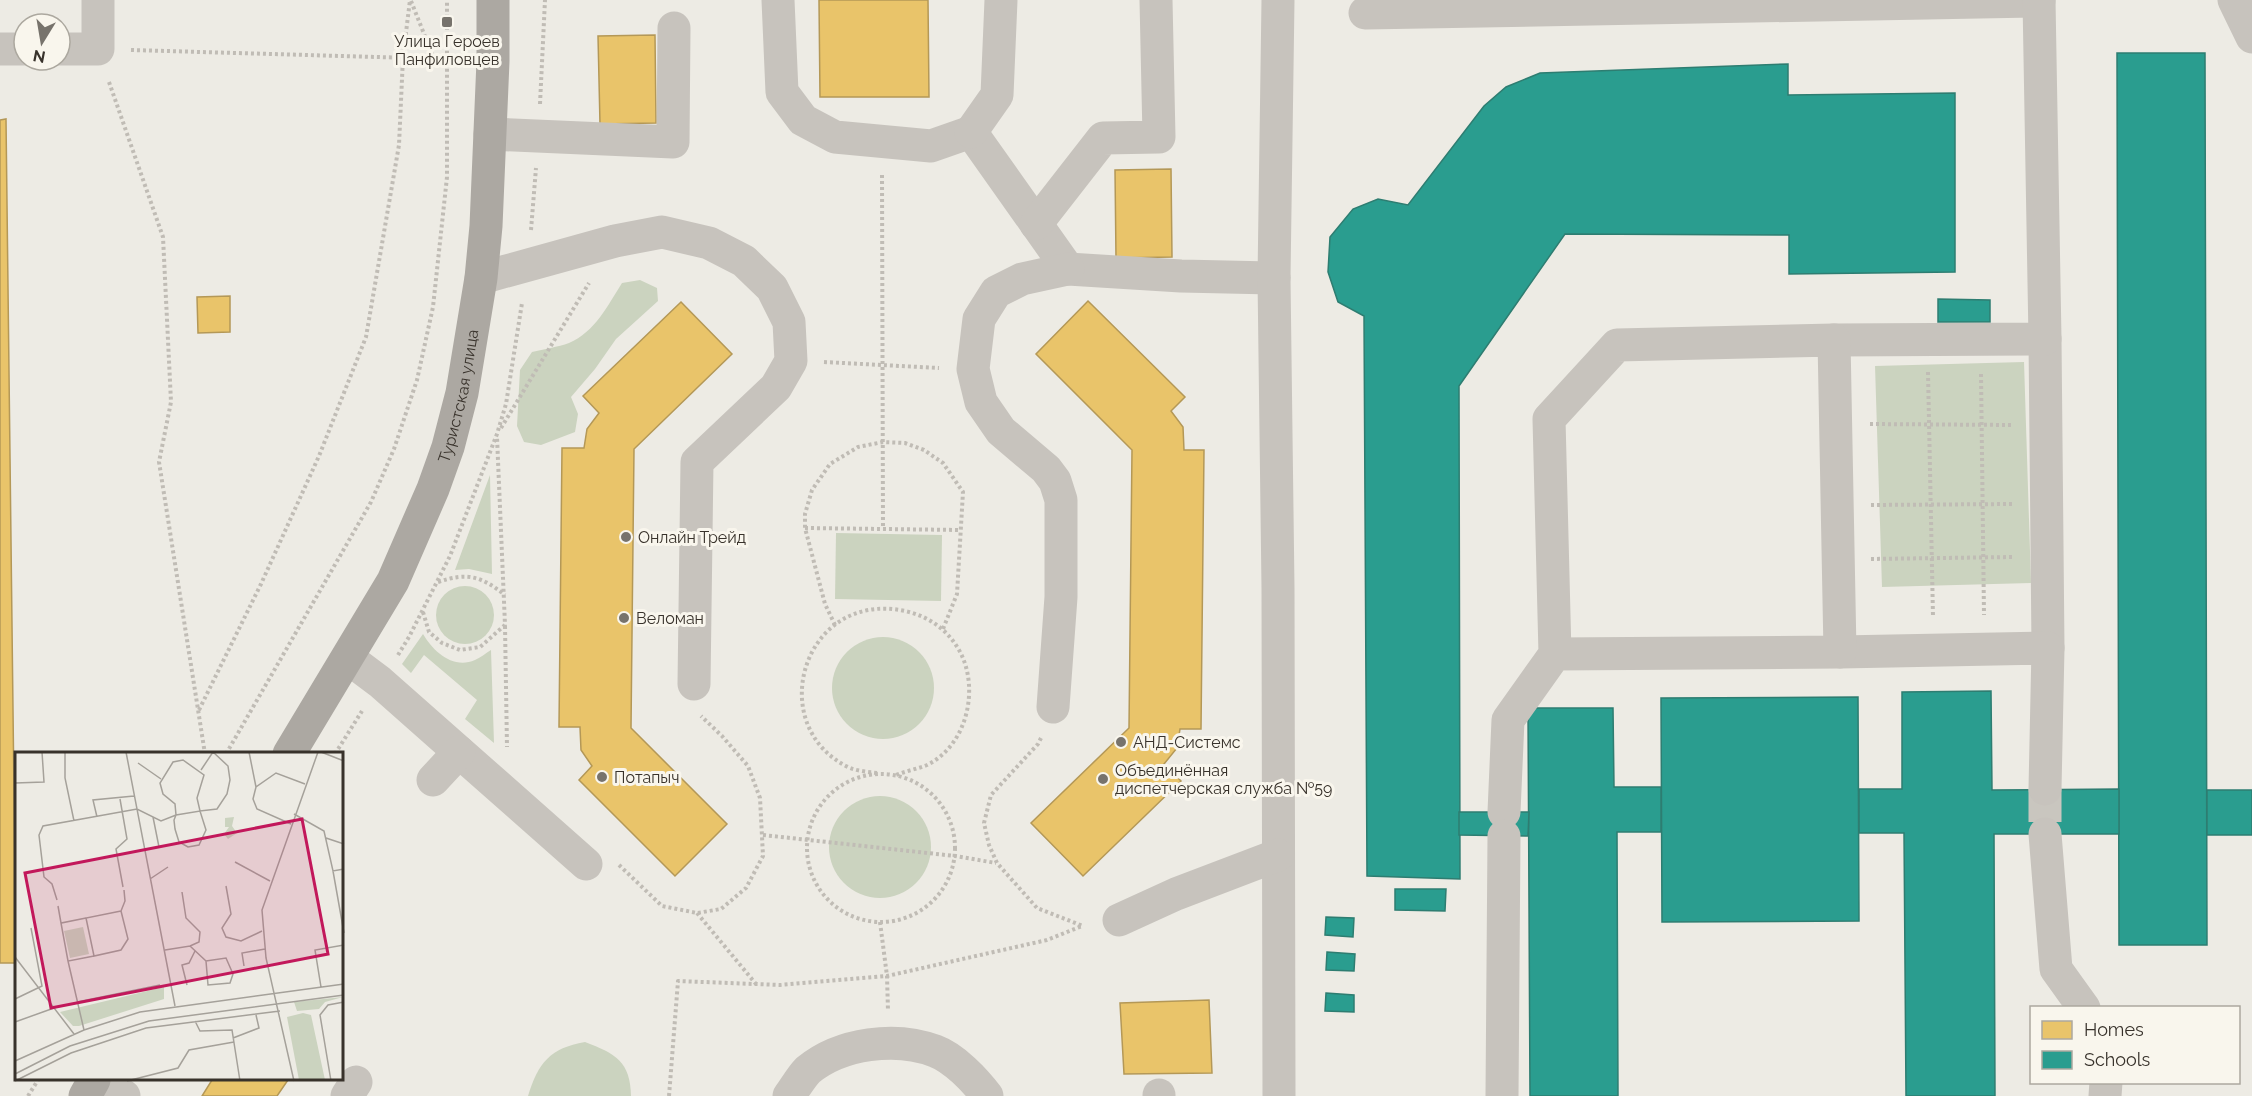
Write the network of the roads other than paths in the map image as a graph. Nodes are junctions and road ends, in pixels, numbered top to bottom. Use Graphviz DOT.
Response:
graph roads {
  1 [pos="98,0"];
  2 [pos="493,0"];
  3 [pos="778,0"];
  4 [pos="1001,0"];
  5 [pos="1156,0"];
  6 [pos="1278,0"];
  7 [pos="2039,0"];
  8 [pos="2234,0"];
  9 [pos="1365,13"];
  10 [pos="674,28"];
  11 [pos="2252,37"];
  12 [pos="72,49"];
  13 [pos="971,132"];
  14 [pos="490,134"];
  15 [pos="1036,224"];
  16 [pos="1068,269"];
  17 [pos="480,278"];
  18 [pos="1274,278"];
  19 [pos="2045,339"];
  20 [pos="1834,340"];
  21 [pos="2048,648"];
  22 [pos="1840,652"];
  23 [pos="1555,654"];
  24 [pos="348,658"];
  25 [pos="694,684"];
  26 [pos="1053,706"];
  27 [pos="290,752"];
  28 [pos="459,752"];
  29 [pos="433,780"];
  30 [pos="2045,789"];
  31 [pos="2045,834"];
  32 [pos="1278,855"];
  33 [pos="598,860"];
  34 [pos="1119,920"];
  35 [pos="2083,1006"];
  36 [pos="93,1081"];
  37 [pos="102,1081"];
  38 [pos="85,1096"];
  39 [pos="124,1096"];
  40 [pos="789,1096"];
  41 [pos="987,1096"];
  42 [pos="1279,1096"];
  43 [pos="1502,1096"];
  1 -- 12 [label="street"];
  2 -- 14 [label="main road, Туристская улица"];
  3 -- 13 [label="street"];
  4 -- 13 [label="street"];
  5 -- 15 [label="street"];
  6 -- 18 [label="street"];
  7 -- 9 [label="street"];
  7 -- 19 [label="street"];
  8 -- 11 [label="street"];
  10 -- 14 [label="street"];
  13 -- 15 [label="street"];
  14 -- 17 [label="main road, Туристская улица"];
  15 -- 16 [label="street"];
  16 -- 18 [label="street"];
  16 -- 26 [label="street"];
  17 -- 24 [label="main road, Туристская улица"];
  17 -- 25 [label="street"];
  18 -- 32 [label="street"];
  19 -- 20 [label="street"];
  19 -- 21 [label="street"];
  20 -- 22 [label="street"];
  20 -- 23 [label="street"];
  21 -- 22 [label="street"];
  21 -- 30 [label="street"];
  22 -- 23 [label="street"];
  23 -- 43 [label="street"];
  24 -- 27 [label="main road, Туристская улица"];
  24 -- 28 [label="street"];
  28 -- 29 [label="street"];
  28 -- 33 [label="street"];
  31 -- 35 [label="street"];
  32 -- 34 [label="street"];
  32 -- 42 [label="street"];
  36 -- 38 [label="main road"];
  37 -- 39 [label="street"];
  40 -- 41 [label="street"];
}
